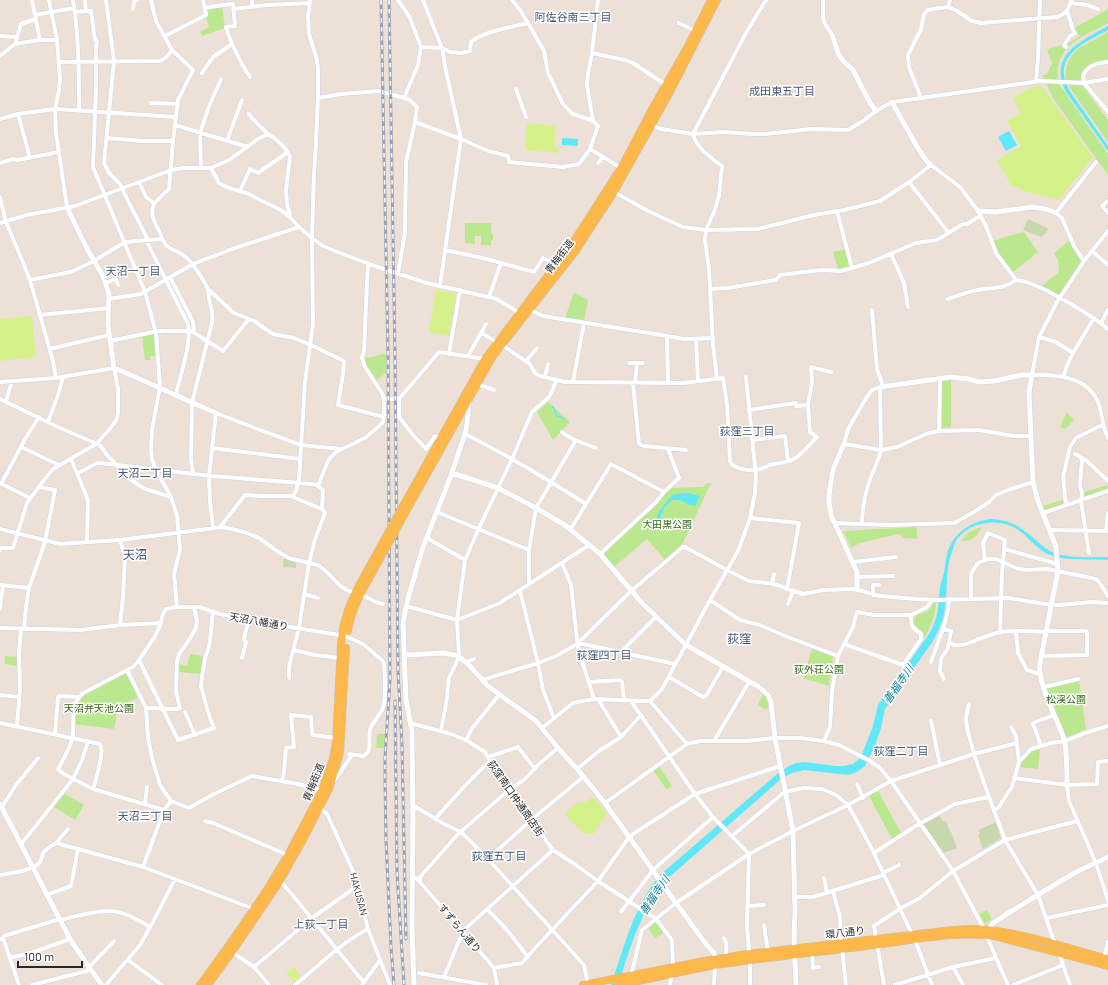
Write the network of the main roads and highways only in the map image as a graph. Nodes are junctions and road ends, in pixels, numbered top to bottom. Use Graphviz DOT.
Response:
graph roads {
  1 [pos="712,0"];
  2 [pos="717,0"];
  3 [pos="522,315"];
  4 [pos="499,343"];
  5 [pos="468,394"];
  6 [pos="357,594"];
  7 [pos="344,636"];
  8 [pos="327,788"];
  9 [pos="987,931"];
  10 [pos="841,946"];
  11 [pos="795,952"];
  12 [pos="749,957"];
  13 [pos="1106,958"];
  14 [pos="716,962"];
  15 [pos="1108,966"];
  16 [pos="632,981"];
  17 [pos="620,982"];
  18 [pos="200,985"];
  19 [pos="208,985"];
  20 [pos="586,985"];
  1 -- 3 [label="main road, 青梅街道"];
  2 -- 3 [label="main road, 青梅街道"];
  3 -- 4 [label="main road, 青梅街道"];
  4 -- 5 [label="main road, 青梅街道"];
  4 -- 5 [label="main road, 青梅街道"];
  5 -- 6 [label="main road, 青梅街道, bridge"];
  5 -- 6 [label="main road, 青梅街道, bridge"];
  6 -- 7 [label="main road, 青梅街道"];
  7 -- 8 [label="main road, 青梅街道"];
  7 -- 8 [label="main road, 青梅街道"];
  8 -- 18 [label="main road, 青梅街道"];
  8 -- 19 [label="main road, 青梅街道"];
  9 -- 10 [label="main road, 環八通り"];
  9 -- 13 [label="main road, 環八通り"];
  9 -- 15 [label="main road, 環八通り"];
  10 -- 11 [label="main road, 環八通り"];
  10 -- 11 [label="main road, 環八通り"];
  11 -- 12 [label="main road, 環八通り"];
  11 -- 12 [label="main road, 環八通り"];
  12 -- 14 [label="main road, 環八通り"];
  12 -- 14 [label="main road, 環八通り"];
  14 -- 16 [label="main road, 環八通り"];
  16 -- 17 [label="main road, 環八通り"];
  17 -- 20 [label="main road, 環八通り"];
}
